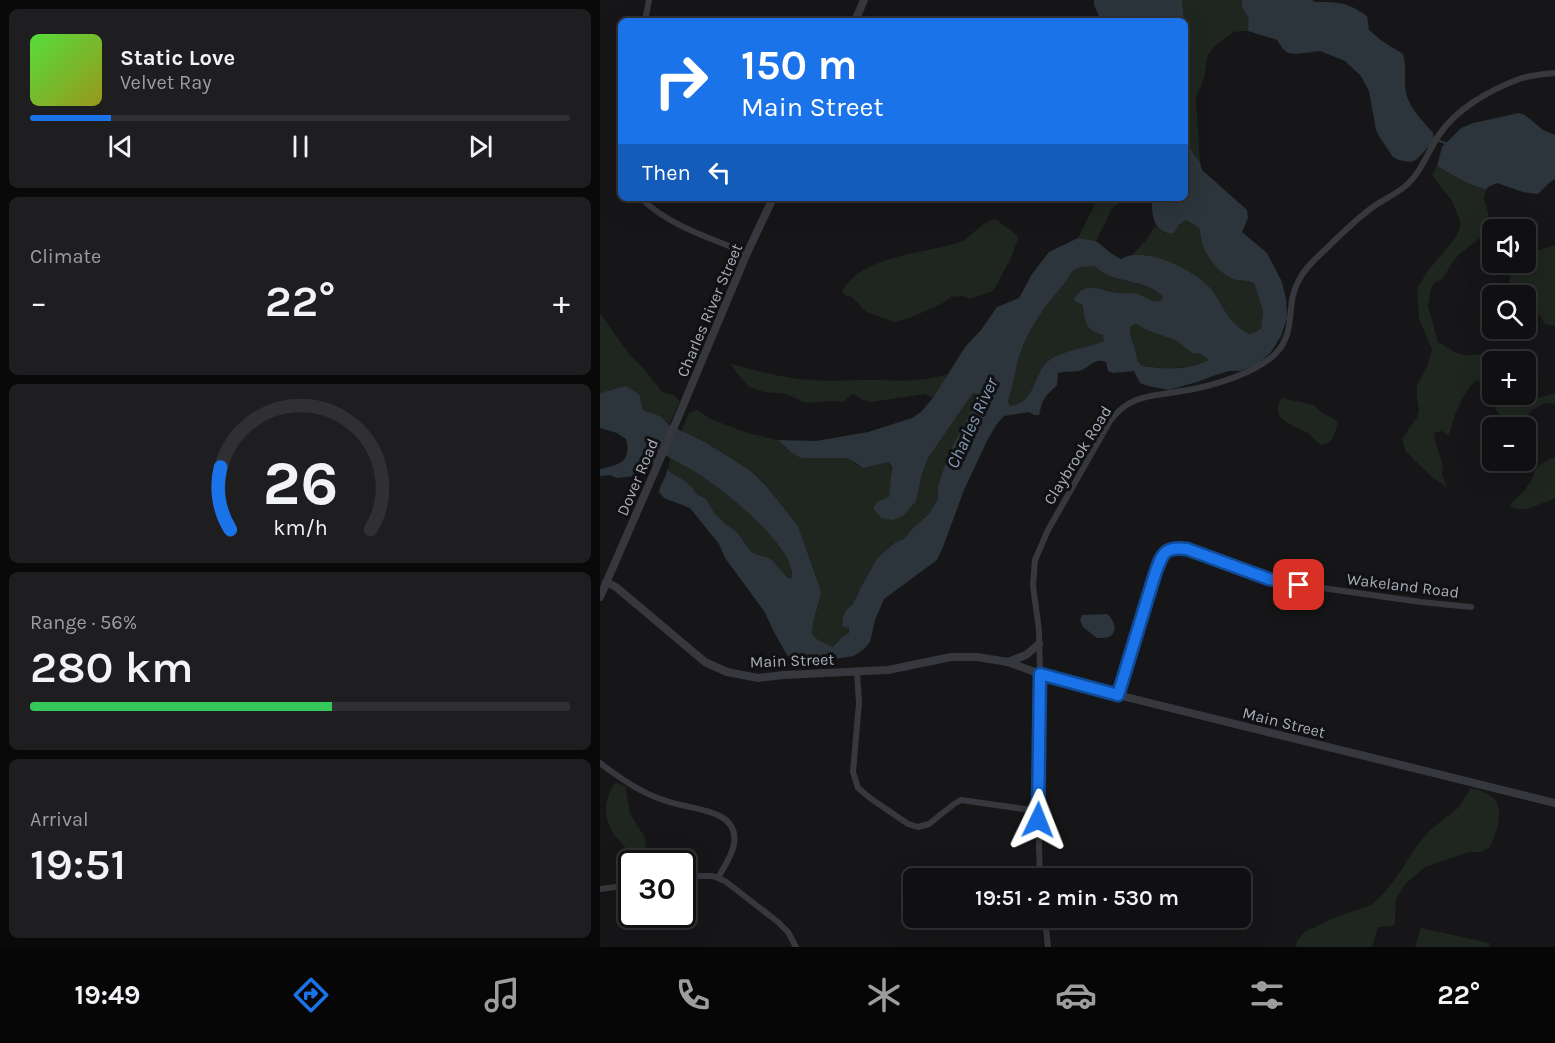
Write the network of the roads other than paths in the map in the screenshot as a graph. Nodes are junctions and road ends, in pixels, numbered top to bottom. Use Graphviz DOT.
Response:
graph roads {
  1 [pos="649,0"];
  2 [pos="864,0"];
  3 [pos="646,18"];
  4 [pos="856,18"];
  5 [pos="1555,73"];
  6 [pos="644,201"];
  7 [pos="772,201"];
  8 [pos="747,253"];
  9 [pos="671,433"];
  10 [pos="603,580"];
  11 [pos="600,597"];
  12 [pos="1471,607"];
  13 [pos="1039,644"];
  14 [pos="1008,662"];
  15 [pos="857,671"];
  16 [pos="1040,674"];
  17 [pos="1118,695"];
  18 [pos="600,763"];
  19 [pos="1555,803"];
  20 [pos="1038,811"];
  21 [pos="1040,868"];
  22 [pos="696,875"];
  23 [pos="718,878"];
  24 [pos="618,887"];
  25 [pos="600,889"];
  26 [pos="1046,928"];
  27 [pos="796,947"];
  28 [pos="1048,947"];
  1 -- 3 [label="street"];
  2 -- 4 [label="street"];
  5 -- 13 [label="street, Claybrook Road"];
  6 -- 8 [label="street"];
  7 -- 8 [label="street, Charles River Street"];
  8 -- 9 [label="street, Charles River Street"];
  9 -- 10 [label="street, Dover Road"];
  10 -- 11 [label="street, Dover Road"];
  10 -- 15 [label="street, Main Street"];
  12 -- 17 [label="street, Wakeland Road"];
  13 -- 14 [label="street"];
  13 -- 16 [label="street, Claybrook Road"];
  14 -- 15 [label="street, Main Street"];
  14 -- 16 [label="street, Main Street"];
  15 -- 20 [label="street"];
  16 -- 17 [label="street, Main Street"];
  16 -- 20 [label="street, Claybrook Road"];
  17 -- 19 [label="street, Main Street"];
  18 -- 23 [label="street"];
  20 -- 21 [label="street, Claybrook Road"];
  22 -- 23 [label="street"];
  23 -- 27 [label="street"];
  24 -- 25 [label="street"];
  26 -- 28 [label="street"];
}
